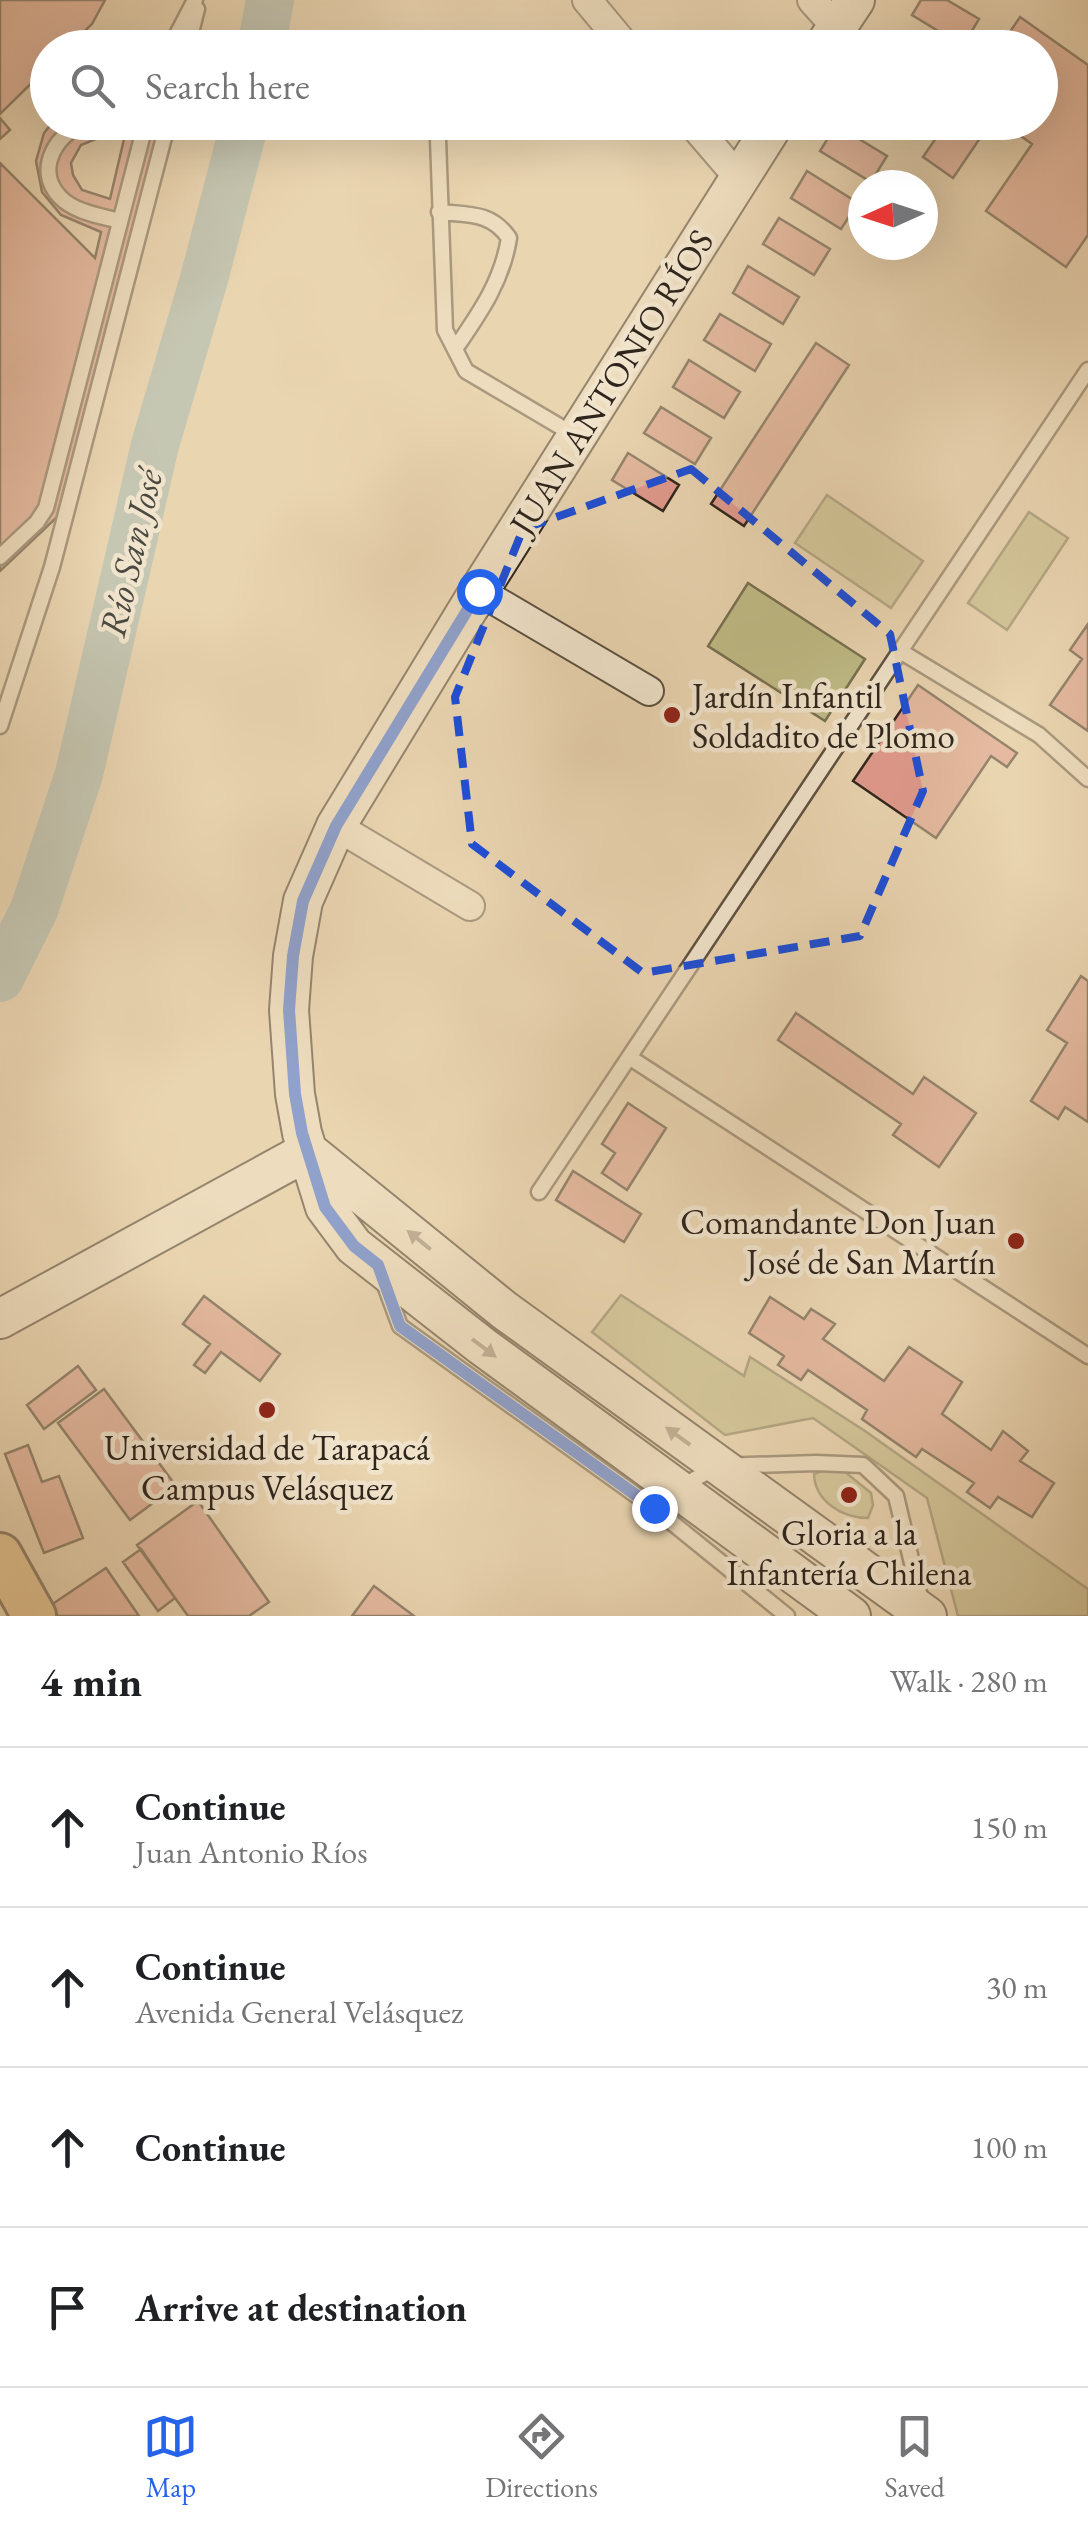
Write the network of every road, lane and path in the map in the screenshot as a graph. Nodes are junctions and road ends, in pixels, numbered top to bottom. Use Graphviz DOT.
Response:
graph roads {
  1 [pos="197,0"];
  2 [pos="587,0"];
  3 [pos="180,30"];
  4 [pos="191,30"];
  5 [pos="613,30"];
  6 [pos="59,140"];
  7 [pos="141,140"];
  8 [pos="163,140"];
  9 [pos="438,140"];
  10 [pos="707,140"];
  11 [pos="763,140"];
  12 [pos="739,178"];
  13 [pos="440,212"];
  14 [pos="120,221"];
  15 [pos="454,349"];
  16 [pos="1088,370"];
  17 [pos="577,436"];
  18 [pos="0,558"];
  19 [pos="479,591"];
  20 [pos="900,652"];
  21 [pos="649,691"];
  22 [pos="0,726"];
  23 [pos="1088,778"];
  24 [pos="336,826"];
  25 [pos="470,906"];
  26 [pos="629,1057"];
  27 [pos="308,1151"];
  28 [pos="539,1192"];
  29 [pos="0,1320"];
  30 [pos="1088,1356"];
  31 [pos="718,1466"];
  32 [pos="665,1499"];
  33 [pos="0,1555"];
  34 [pos="925,1615"];
  35 [pos="34,1616"];
  36 [pos="787,1616"];
  37 [pos="851,1616"];
  1 -- 3 [label="lane"];
  1 -- 4 [label="lane"];
  2 -- 5 [label="street"];
  6 -- 14 [label="lane"];
  7 -- 14 [label="lane"];
  8 -- 22 [label="lane"];
  9 -- 13 [label="lane"];
  10 -- 12 [label="street"];
  11 -- 12 [label="main road, JUAN ANTONIO RÍOS"];
  12 -- 17 [label="main road, JUAN ANTONIO RÍOS"];
  13 -- 15 [label="lane"];
  13 -- 15 [label="lane"];
  14 -- 18 [label="lane"];
  15 -- 17 [label="lane"];
  16 -- 20 [label="lane"];
  17 -- 19 [label="main road, JUAN ANTONIO RÍOS"];
  19 -- 21 [label="street"];
  19 -- 24 [label="main road, JUAN ANTONIO RÍOS"];
  20 -- 23 [label="lane"];
  20 -- 26 [label="lane"];
  24 -- 25 [label="street"];
  24 -- 27 [label="main road, JUAN ANTONIO RÍOS"];
  26 -- 28 [label="lane"];
  26 -- 30 [label="lane"];
  27 -- 29 [label="main road"];
  31 -- 27 [label="main road, one-way"];
  27 -- 32 [label="main road, JUAN ANTONIO RÍOS, one-way"];
  31 -- 32 [label="lane"];
  31 -- 34 [label="main road"];
  31 -- 34 [label="lane"];
  32 -- 36 [label="lane"];
  32 -- 37 [label="main road, JUAN ANTONIO RÍOS"];
  33 -- 35 [label="main road"];
}
